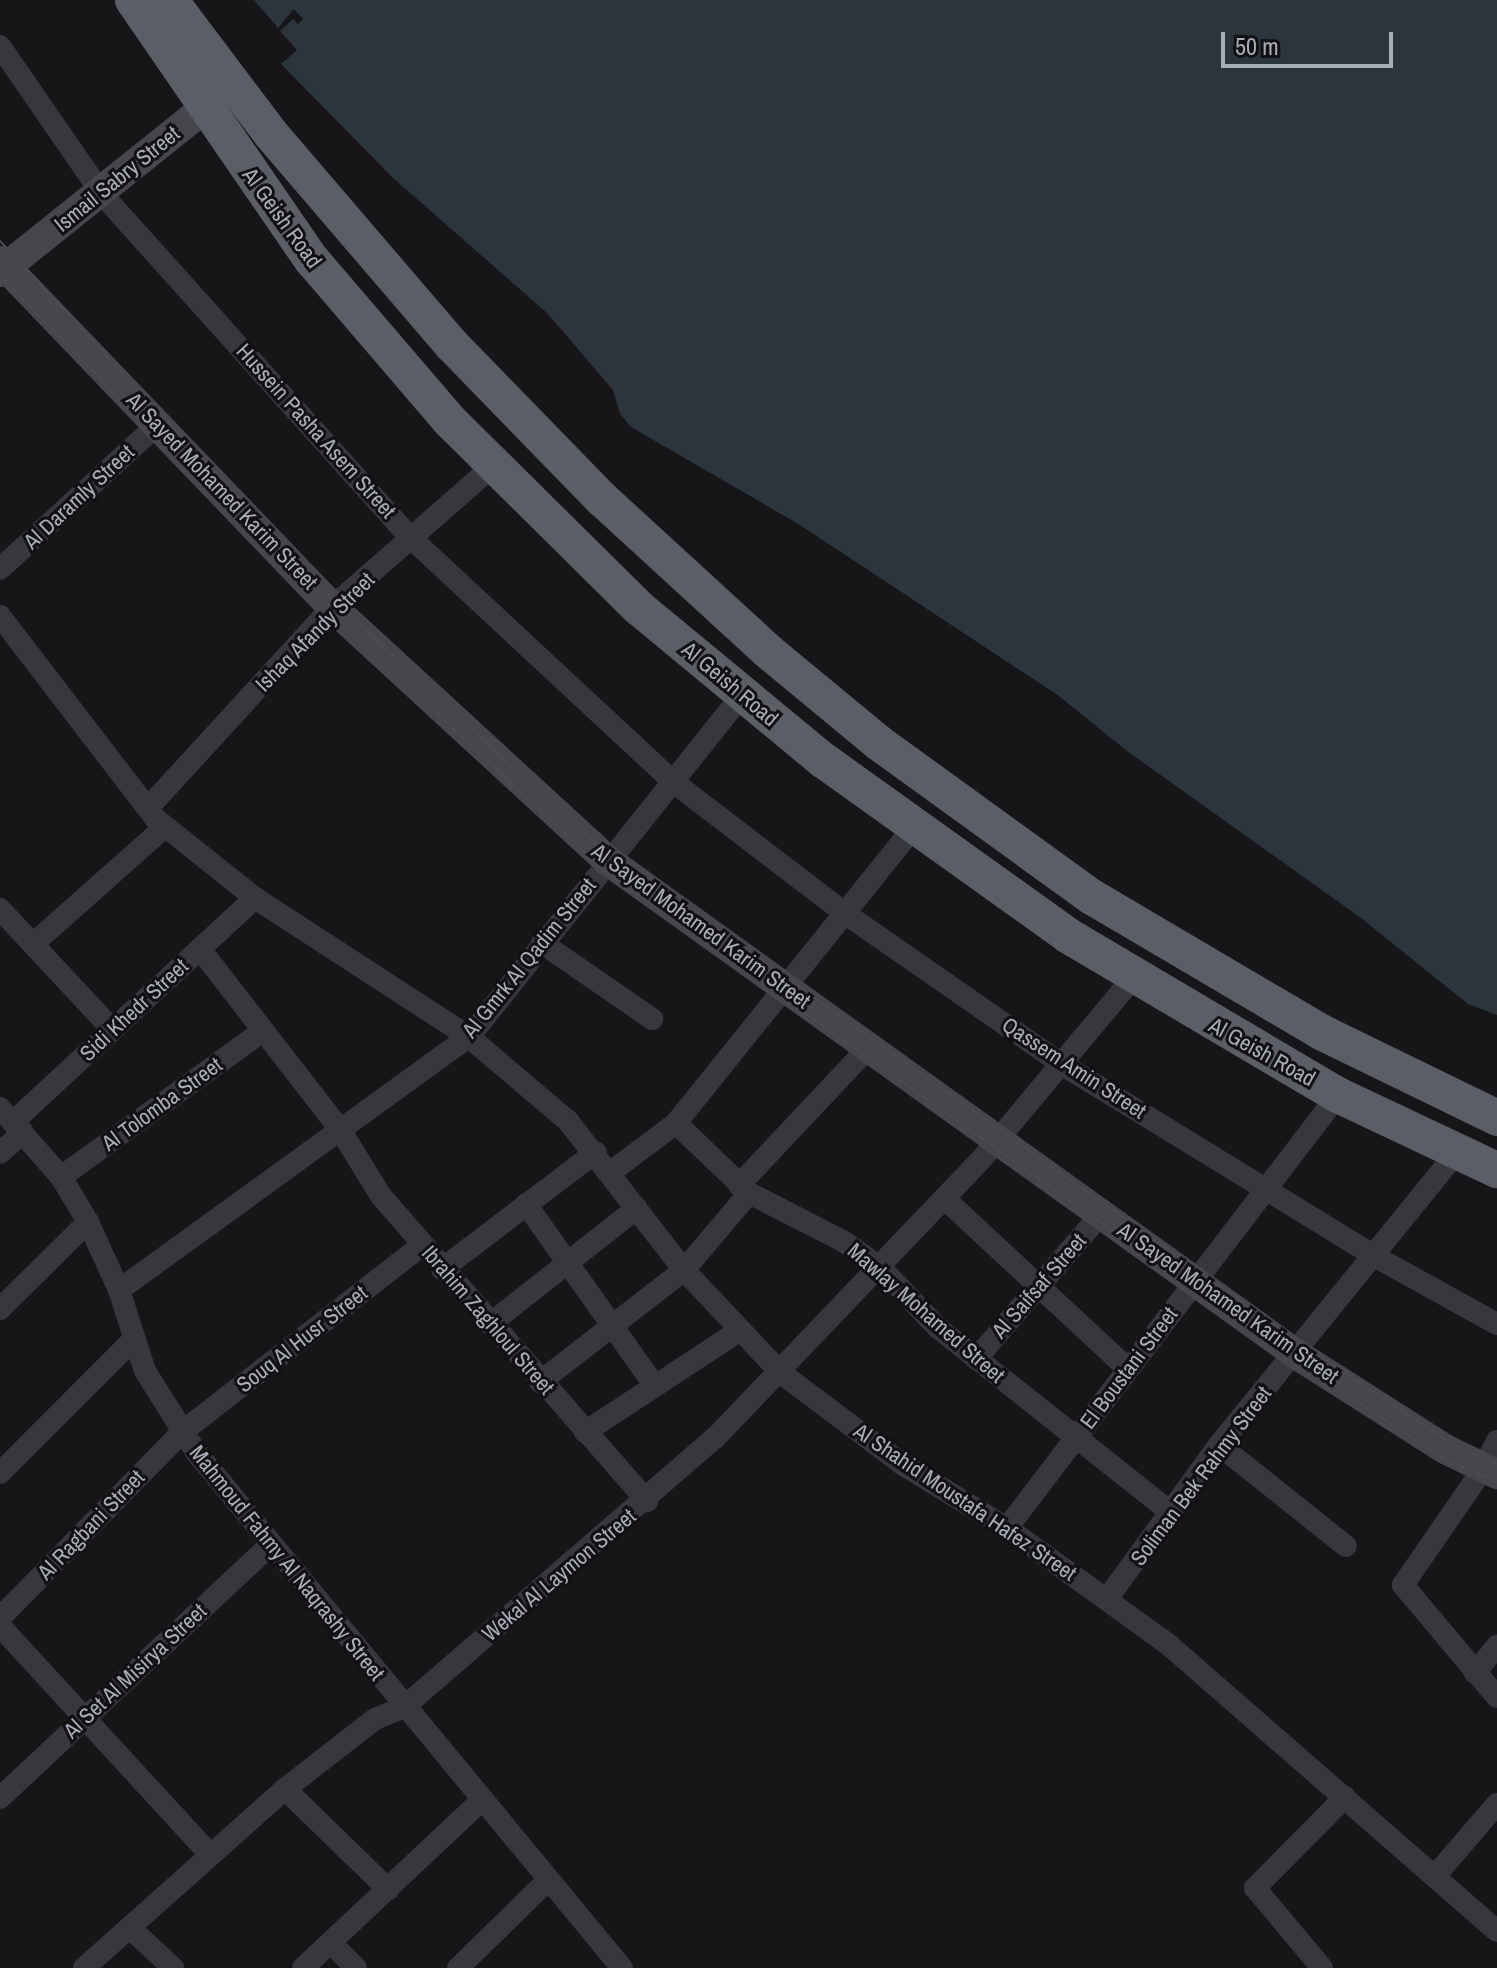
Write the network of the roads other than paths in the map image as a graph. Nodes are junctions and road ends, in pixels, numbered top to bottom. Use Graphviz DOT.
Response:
graph roads {
  1 [pos="133,0"];
  2 [pos="170,0"];
  3 [pos="0,46"];
  4 [pos="220,96"];
  5 [pos="102,194"];
  6 [pos="2,267"];
  7 [pos="158,424"];
  8 [pos="493,466"];
  9 [pos="412,539"];
  10 [pos="0,569"];
  11 [pos="332,607"];
  12 [pos="0,616"];
  13 [pos="742,695"];
  14 [pos="672,781"];
  15 [pos="148,808"];
  16 [pos="165,827"];
  17 [pos="912,829"];
  18 [pos="1006,839"];
  19 [pos="607,860"];
  20 [pos="980,878"];
  21 [pos="1092,897"];
  22 [pos="255,898"];
  23 [pos="0,909"];
  24 [pos="846,914"];
  25 [pos="1067,935"];
  26 [pos="542,943"];
  27 [pos="33,944"];
  28 [pos="200,949"];
  29 [pos="1133,978"];
  30 [pos="785,988"];
  31 [pos="652,1019"];
  32 [pos="112,1029"];
  33 [pos="263,1031"];
  34 [pos="469,1037"];
  35 [pos="867,1049"];
  36 [pos="1063,1065"];
  37 [pos="1338,1095"];
  38 [pos="1497,1118"];
  39 [pos="12,1121"];
  40 [pos="676,1123"];
  41 [pos="341,1131"];
  42 [pos="998,1141"];
  43 [pos="596,1152"];
  44 [pos="1457,1152"];
  45 [pos="0,1153"];
  46 [pos="1497,1170"];
  47 [pos="611,1172"];
  48 [pos="61,1177"];
  49 [pos="744,1189"];
  50 [pos="1268,1190"];
  51 [pos="945,1199"];
  52 [pos="526,1204"];
  53 [pos="637,1208"];
  54 [pos="1102,1213"];
  55 [pos="88,1222"];
  56 [pos="422,1245"];
  57 [pos="1376,1257"];
  58 [pos="566,1264"];
  59 [pos="881,1268"];
  60 [pos="442,1269"];
  61 [pos="684,1270"];
  62 [pos="1195,1282"];
  63 [pos="1039,1287"];
  64 [pos="119,1290"];
  65 [pos="0,1309"];
  66 [pos="490,1324"];
  67 [pos="1497,1324"];
  68 [pos="611,1327"];
  69 [pos="739,1331"];
  70 [pos="134,1339"];
  71 [pos="1296,1354"];
  72 [pos="976,1359"];
  73 [pos="1128,1369"];
  74 [pos="781,1373"];
  75 [pos="540,1382"];
  76 [pos="655,1386"];
  77 [pos="182,1432"];
  78 [pos="585,1432"];
  79 [pos="1076,1437"];
  80 [pos="1497,1441"];
  81 [pos="1219,1445"];
  82 [pos="1490,1472"];
  83 [pos="0,1473"];
  84 [pos="647,1501"];
  85 [pos="1172,1513"];
  86 [pos="1007,1528"];
  87 [pos="271,1544"];
  88 [pos="1346,1546"];
  89 [pos="1107,1599"];
  90 [pos="0,1618"];
  91 [pos="0,1626"];
  92 [pos="1497,1646"];
  93 [pos="1475,1673"];
  94 [pos="1497,1697"];
  95 [pos="404,1707"];
  96 [pos="85,1718"];
  97 [pos="285,1789"];
  98 [pos="1345,1797"];
  99 [pos="0,1798"];
  100 [pos="481,1801"];
  101 [pos="1497,1804"];
  102 [pos="209,1853"];
  103 [pos="1435,1876"];
  104 [pos="546,1882"];
  105 [pos="388,1889"];
  106 [pos="130,1928"];
  107 [pos="1497,1931"];
  108 [pos="331,1943"];
  109 [pos="84,1968"];
  110 [pos="173,1968"];
  111 [pos="303,1968"];
  112 [pos="356,1968"];
  113 [pos="458,1968"];
  114 [pos="622,1968"];
  115 [pos="1322,1968"];
  1 -- 4 [label="highway, Al Geish Road"];
  2 -- 4 [label="highway, Al Geish Road"];
  3 -- 5 [label="street, Hussein Pasha Asem Street"];
  4 -- 5 [label="main road, Ismail Sabry Street"];
  4 -- 8 [label="highway, Al Geish Road"];
  4 -- 18 [label="highway, Al Geish Road"];
  5 -- 6 [label="main road, Ismail Sabry Street"];
  5 -- 9 [label="street, Hussein Pasha Asem Street"];
  6 -- 7 [label="main road, Al Sayed Mohamed Karim Street"];
  7 -- 10 [label="street, Al Daramly Street"];
  7 -- 11 [label="main road, Al Sayed Mohamed Karim Street"];
  8 -- 9 [label="street, Ishaq Afandy Street"];
  8 -- 13 [label="highway, Al Geish Road"];
  9 -- 11 [label="street, Ishaq Afandy Street"];
  9 -- 14 [label="street, Hussein Pasha Asem Street"];
  11 -- 15 [label="street, Ishaq Afandy Street"];
  11 -- 19 [label="main road, Al Sayed Mohamed Karim Street"];
  12 -- 15 [label="street, Al Shahid Moustafa Hafez Street"];
  13 -- 14 [label="street, Al Gmrk Al Qadim Street"];
  13 -- 17 [label="highway, Al Geish Road"];
  14 -- 19 [label="street, Al Gmrk Al Qadim Street"];
  14 -- 24 [label="street, Qassem Amin Street"];
  15 -- 16 [label="street, Al Shahid Moustafa Hafez Street"];
  16 -- 22 [label="street, Al Shahid Moustafa Hafez Street"];
  16 -- 27 [label="street"];
  17 -- 20 [label="highway, Al Geish Road"];
  17 -- 24 [label="street"];
  18 -- 20 [label="highway"];
  18 -- 21 [label="highway, Al Geish Road"];
  19 -- 26 [label="street, Al Gmrk Al Qadim Street"];
  19 -- 30 [label="main road, Al Sayed Mohamed Karim Street"];
  20 -- 25 [label="highway, Al Geish Road"];
  21 -- 25 [label="highway"];
  21 -- 38 [label="highway, Al Geish Road"];
  22 -- 28 [label="street, Sidi Khedr Street"];
  22 -- 34 [label="street, Al Shahid Moustafa Hafez Street"];
  23 -- 27 [label="street"];
  24 -- 30 [label="street"];
  24 -- 36 [label="street, Qassem Amin Street"];
  25 -- 29 [label="highway, Al Geish Road"];
  26 -- 31 [label="street"];
  26 -- 34 [label="street, Al Gmrk Al Qadim Street"];
  27 -- 32 [label="street"];
  28 -- 32 [label="street, Sidi Khedr Street"];
  28 -- 33 [label="street, Ibrahim Zaghloul Street"];
  29 -- 36 [label="street, Wekal Al Laymon Street"];
  29 -- 37 [label="highway, Al Geish Road"];
  30 -- 35 [label="main road, Al Sayed Mohamed Karim Street"];
  30 -- 40 [label="street"];
  32 -- 39 [label="street, Sidi Khedr Street"];
  33 -- 41 [label="street, Ibrahim Zaghloul Street"];
  33 -- 48 [label="street, Al Tolomba Street"];
  34 -- 41 [label="street, Al Gmrk Al Qadim Street"];
  34 -- 43 [label="street, Al Shahid Moustafa Hafez Street"];
  35 -- 42 [label="main road, Al Sayed Mohamed Karim Street"];
  35 -- 49 [label="street"];
  36 -- 42 [label="street, Wekal Al Laymon Street"];
  36 -- 50 [label="street, Qassem Amin Street"];
  37 -- 44 [label="highway, Al Geish Road"];
  37 -- 50 [label="street, El Boustani Street"];
  39 -- 45 [label="street, Sidi Khedr Street"];
  39 -- 48 [label="street, Mahmoud Fahmy Al Naqrashy Street"];
  40 -- 47 [label="street"];
  40 -- 49 [label="street, Mawlay Mohamed Street"];
  41 -- 56 [label="street, Ibrahim Zaghloul Street"];
  41 -- 64 [label="street, Al Gmrk Al Qadim Street"];
  42 -- 51 [label="street, Wekal Al Laymon Street"];
  42 -- 54 [label="main road, Al Sayed Mohamed Karim Street"];
  43 -- 47 [label="street, Al Shahid Moustafa Hafez Street"];
  43 -- 52 [label="street"];
  44 -- 46 [label="highway, Al Geish Road"];
  44 -- 57 [label="street, Soliman Bek Rahmy Street"];
  47 -- 53 [label="street, Al Shahid Moustafa Hafez Street"];
  48 -- 55 [label="street, Mahmoud Fahmy Al Naqrashy Street"];
  49 -- 59 [label="street, Mawlay Mohamed Street"];
  49 -- 61 [label="street"];
  50 -- 57 [label="street, Qassem Amin Street"];
  50 -- 62 [label="street, El Boustani Street"];
  51 -- 59 [label="street, Wekal Al Laymon Street"];
  51 -- 63 [label="street"];
  52 -- 58 [label="street"];
  52 -- 60 [label="street"];
  53 -- 58 [label="street"];
  53 -- 61 [label="street, Al Shahid Moustafa Hafez Street"];
  54 -- 62 [label="main road, Al Sayed Mohamed Karim Street"];
  54 -- 63 [label="street, Al Saifsaf Street"];
  55 -- 64 [label="street, Mahmoud Fahmy Al Naqrashy Street"];
  55 -- 65 [label="street"];
  56 -- 60 [label="street, Ibrahim Zaghloul Street"];
  56 -- 77 [label="street, Souq Al Husr Street"];
  57 -- 67 [label="street, Qassem Amin Street"];
  57 -- 71 [label="street, Soliman Bek Rahmy Street"];
  58 -- 66 [label="street"];
  58 -- 68 [label="street"];
  59 -- 72 [label="street, Mawlay Mohamed Street"];
  59 -- 74 [label="street, Wekal Al Laymon Street"];
  60 -- 66 [label="street, Ibrahim Zaghloul Street"];
  61 -- 68 [label="street"];
  61 -- 69 [label="street, Al Shahid Moustafa Hafez Street"];
  62 -- 71 [label="main road, Al Sayed Mohamed Karim Street"];
  62 -- 73 [label="street, El Boustani Street"];
  63 -- 72 [label="street, Al Saifsaf Street"];
  63 -- 73 [label="street"];
  64 -- 70 [label="street, Mahmoud Fahmy Al Naqrashy Street"];
  66 -- 75 [label="street, Ibrahim Zaghloul Street"];
  68 -- 75 [label="street"];
  68 -- 76 [label="street"];
  69 -- 74 [label="street, Al Shahid Moustafa Hafez Street"];
  69 -- 76 [label="street"];
  70 -- 77 [label="street, Mahmoud Fahmy Al Naqrashy Street"];
  70 -- 83 [label="street"];
  71 -- 81 [label="street, Soliman Bek Rahmy Street"];
  71 -- 82 [label="main road, Al Sayed Mohamed Karim Street"];
  72 -- 79 [label="street, Mawlay Mohamed Street"];
  73 -- 79 [label="street, El Boustani Street"];
  74 -- 84 [label="street, Wekal Al Laymon Street"];
  74 -- 86 [label="street, Al Shahid Moustafa Hafez Street"];
  75 -- 78 [label="street, Ibrahim Zaghloul Street"];
  76 -- 78 [label="street"];
  77 -- 87 [label="street, Mahmoud Fahmy Al Naqrashy Street"];
  77 -- 90 [label="street, Al Ragbani Street"];
  78 -- 84 [label="street, Ibrahim Zaghloul Street"];
  79 -- 85 [label="street, Mawlay Mohamed Street"];
  79 -- 86 [label="street, El Boustani Street"];
  80 -- 82 [label="street"];
  81 -- 85 [label="street, Soliman Bek Rahmy Street"];
  81 -- 88 [label="street"];
  82 -- 93 [label="street"];
  84 -- 95 [label="street, Wekal Al Laymon Street"];
  85 -- 89 [label="street, Soliman Bek Rahmy Street"];
  86 -- 89 [label="street, Al Shahid Moustafa Hafez Street"];
  87 -- 95 [label="street, Mahmoud Fahmy Al Naqrashy Street"];
  87 -- 96 [label="street, Al Set Al Misirya Street"];
  89 -- 98 [label="street, Al Shahid Moustafa Hafez Street"];
  91 -- 96 [label="street"];
  92 -- 93 [label="street"];
  93 -- 94 [label="street"];
  95 -- 97 [label="street, Wekal Al Laymon Street"];
  95 -- 100 [label="street, Mahmoud Fahmy Al Naqrashy Street"];
  96 -- 99 [label="street, Al Set Al Misirya Street"];
  96 -- 102 [label="street"];
  97 -- 102 [label="street, Wekal Al Laymon Street"];
  97 -- 105 [label="street"];
  98 -- 103 [label="street, Al Shahid Moustafa Hafez Street"];
  98 -- 115 [label="street"];
  100 -- 104 [label="street, Mahmoud Fahmy Al Naqrashy Street"];
  100 -- 105 [label="street"];
  101 -- 103 [label="street"];
  102 -- 106 [label="street, Wekal Al Laymon Street"];
  103 -- 107 [label="street, Al Shahid Moustafa Hafez Street"];
  104 -- 113 [label="street"];
  104 -- 114 [label="street, Mahmoud Fahmy Al Naqrashy Street"];
  105 -- 108 [label="street"];
  106 -- 109 [label="street, Wekal Al Laymon Street"];
  106 -- 110 [label="street"];
  108 -- 111 [label="street"];
  108 -- 112 [label="street"];
}
